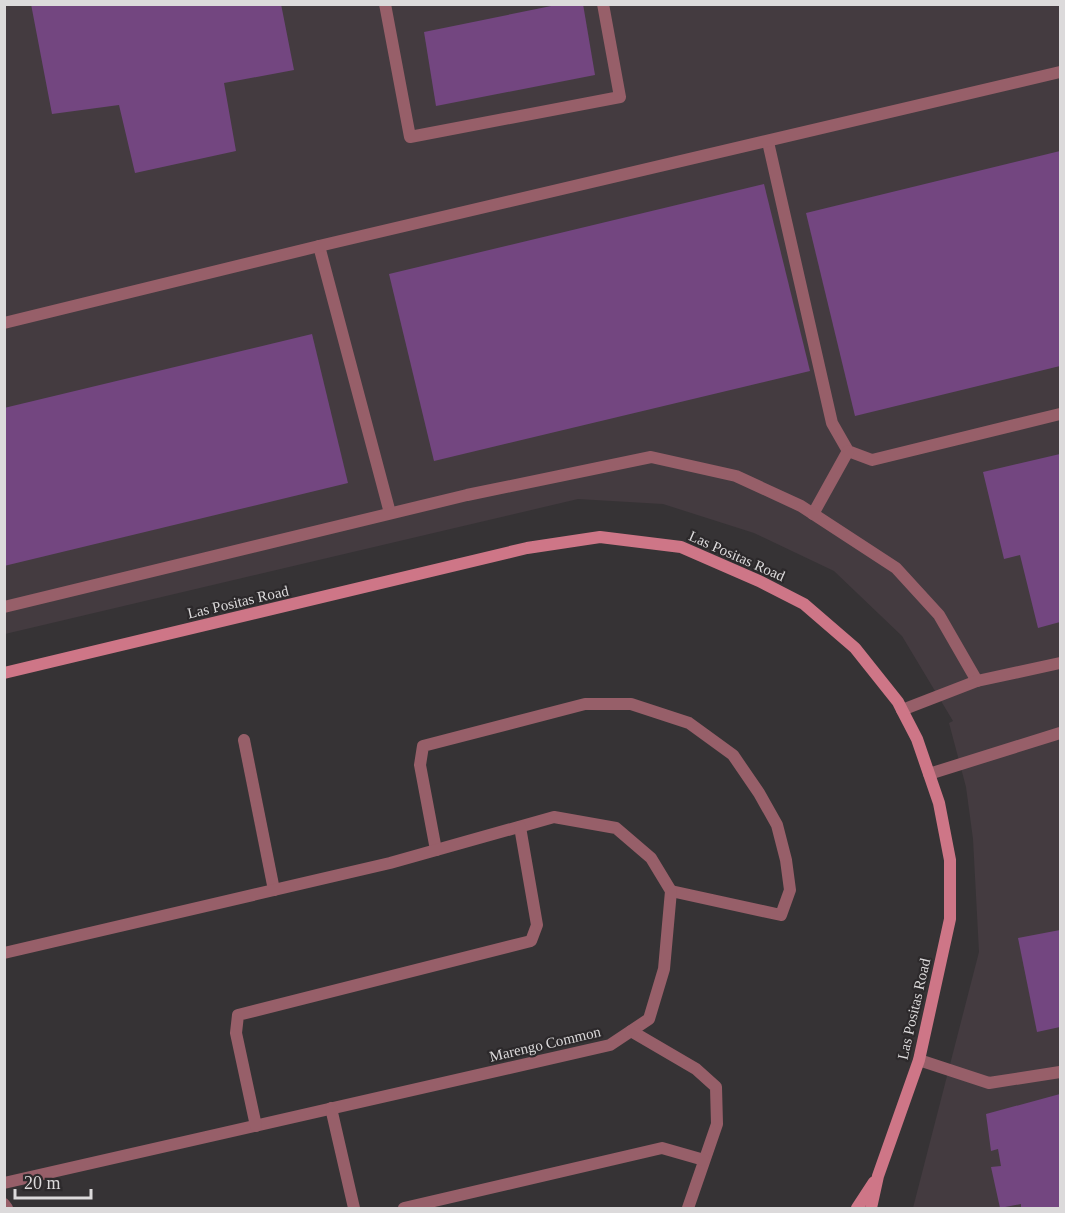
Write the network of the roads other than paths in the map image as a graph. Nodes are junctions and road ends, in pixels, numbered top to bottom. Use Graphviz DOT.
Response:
graph roads {
  1 [pos="385,4"];
  2 [pos="603,4"];
  3 [pos="1060,72"];
  4 [pos="768,142"];
  5 [pos="319,246"];
  6 [pos="4,323"];
  7 [pos="1060,414"];
  8 [pos="848,451"];
  9 [pos="390,513"];
  10 [pos="813,514"];
  11 [pos="4,607"];
  12 [pos="1060,663"];
  13 [pos="4,673"];
  14 [pos="977,681"];
  15 [pos="902,710"];
  16 [pos="1060,733"];
  17 [pos="244,740"];
  18 [pos="929,774"];
  19 [pos="520,827"];
  20 [pos="436,850"];
  21 [pos="274,890"];
  22 [pos="672,891"];
  23 [pos="4,953"];
  24 [pos="631,1031"];
  25 [pos="919,1060"];
  26 [pos="1060,1072"];
  27 [pos="331,1108"];
  28 [pos="256,1126"];
  29 [pos="704,1160"];
  30 [pos="878,1176"];
  31 [pos="4,1183"];
  32 [pos="4,1204"];
  33 [pos="7,1209"];
  34 [pos="354,1209"];
  35 [pos="404,1209"];
  36 [pos="688,1209"];
  37 [pos="857,1209"];
  38 [pos="871,1209"];
  1 -- 2 [label="street"];
  3 -- 4 [label="street"];
  4 -- 5 [label="street"];
  4 -- 8 [label="street"];
  5 -- 6 [label="street"];
  5 -- 9 [label="street"];
  7 -- 8 [label="street"];
  8 -- 10 [label="street"];
  9 -- 10 [label="street"];
  9 -- 11 [label="street"];
  10 -- 14 [label="street"];
  12 -- 14 [label="street"];
  13 -- 15 [label="main road, Las Positas Road"];
  14 -- 15 [label="street"];
  15 -- 18 [label="main road, Las Positas Road"];
  16 -- 18 [label="street"];
  17 -- 21 [label="street"];
  18 -- 25 [label="main road, Las Positas Road"];
  19 -- 20 [label="street"];
  19 -- 22 [label="street"];
  19 -- 28 [label="street"];
  20 -- 21 [label="street"];
  20 -- 22 [label="street"];
  21 -- 23 [label="street"];
  22 -- 24 [label="street, Marengo Common"];
  24 -- 27 [label="street, Marengo Common"];
  24 -- 29 [label="street"];
  25 -- 26 [label="street"];
  25 -- 30 [label="main road, Las Positas Road"];
  27 -- 28 [label="street, Marengo Common"];
  27 -- 34 [label="street"];
  28 -- 31 [label="street, Marengo Common"];
  29 -- 35 [label="street"];
  29 -- 36 [label="street"];
  30 -- 37 [label="main road, Las Positas Road"];
  30 -- 38 [label="main road, Las Positas Road"];
  32 -- 33 [label="street"];
}
